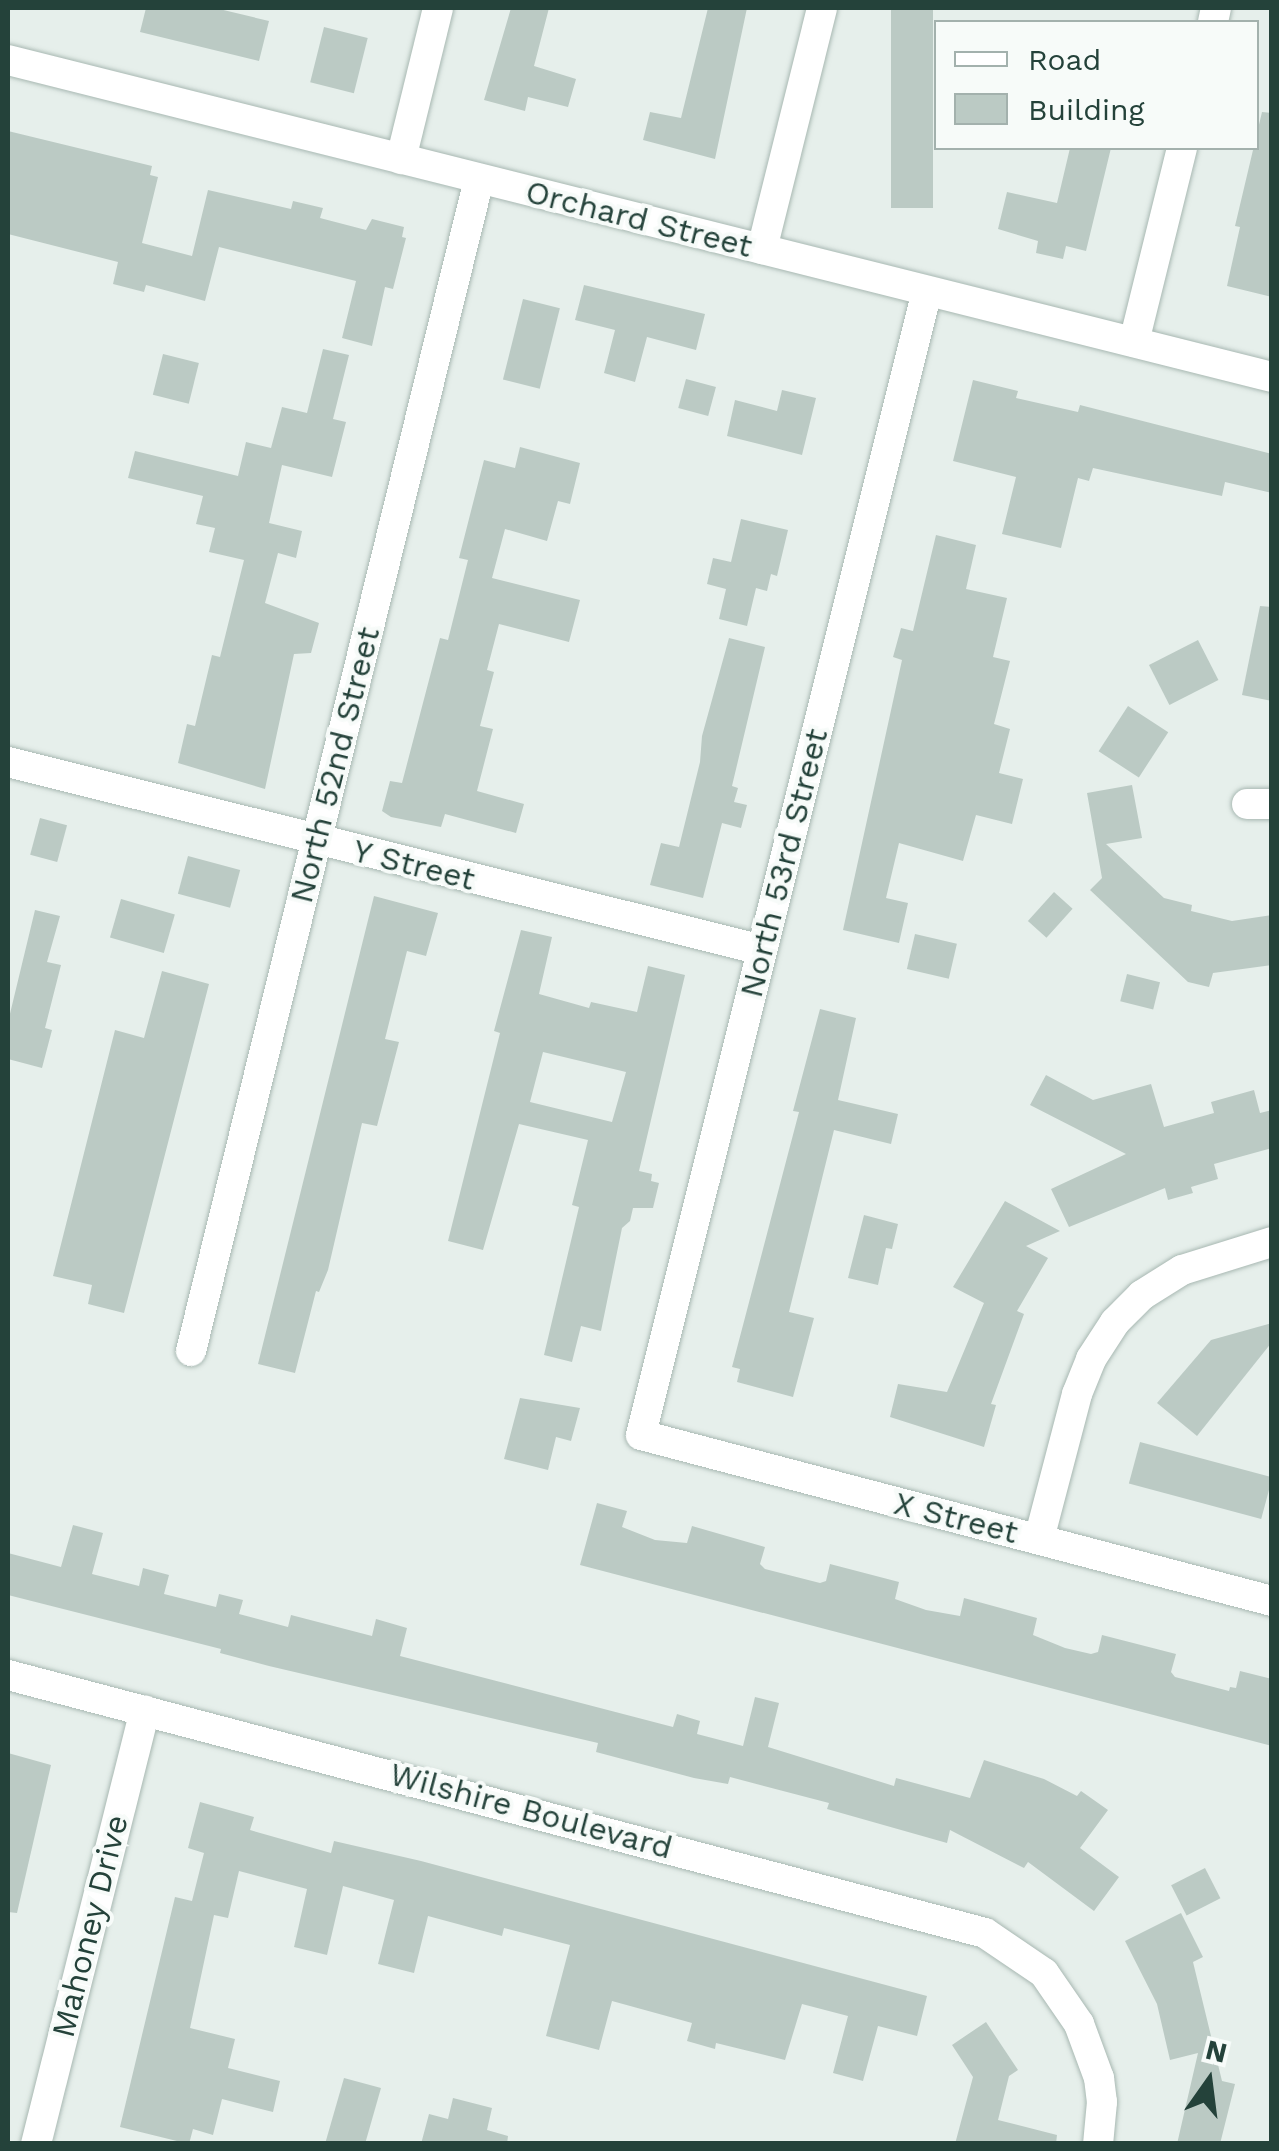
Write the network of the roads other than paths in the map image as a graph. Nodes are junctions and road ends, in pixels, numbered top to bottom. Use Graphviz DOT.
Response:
graph roads {
  1 [pos="438,8"];
  2 [pos="822,8"];
  3 [pos="8,60"];
  4 [pos="1182,150"];
  5 [pos="401,159"];
  6 [pos="479,179"];
  7 [pos="762,249"];
  8 [pos="927,291"];
  9 [pos="1134,342"];
  10 [pos="1272,377"];
  11 [pos="8,762"];
  12 [pos="316,842"];
  13 [pos="762,950"];
  14 [pos="1272,1242"];
  15 [pos="191,1351"];
  16 [pos="641,1435"];
  17 [pos="1039,1539"];
  18 [pos="1272,1601"];
  19 [pos="8,1675"];
  20 [pos="145,1710"];
  21 [pos="36,2144"];
  22 [pos="1098,2144"];
  1 -- 5 [label="street"];
  2 -- 7 [label="street"];
  3 -- 5 [label="street, Orchard Street"];
  4 -- 9 [label="street"];
  5 -- 6 [label="street, Orchard Street"];
  6 -- 7 [label="street, Orchard Street"];
  6 -- 12 [label="street, North 52nd Street"];
  7 -- 8 [label="street, Orchard Street"];
  8 -- 9 [label="street, Orchard Street"];
  8 -- 13 [label="street, North 53rd Street"];
  9 -- 10 [label="street, Orchard Street"];
  11 -- 12 [label="street, Y Street"];
  12 -- 13 [label="street, Y Street"];
  12 -- 15 [label="street, North 52nd Street"];
  13 -- 16 [label="street, North 53rd Street"];
  14 -- 17 [label="street"];
  16 -- 17 [label="street, X Street"];
  17 -- 18 [label="street, X Street"];
  19 -- 20 [label="street, Wilshire Boulevard"];
  20 -- 21 [label="street, Mahoney Drive"];
  20 -- 22 [label="street, Wilshire Boulevard"];
}
